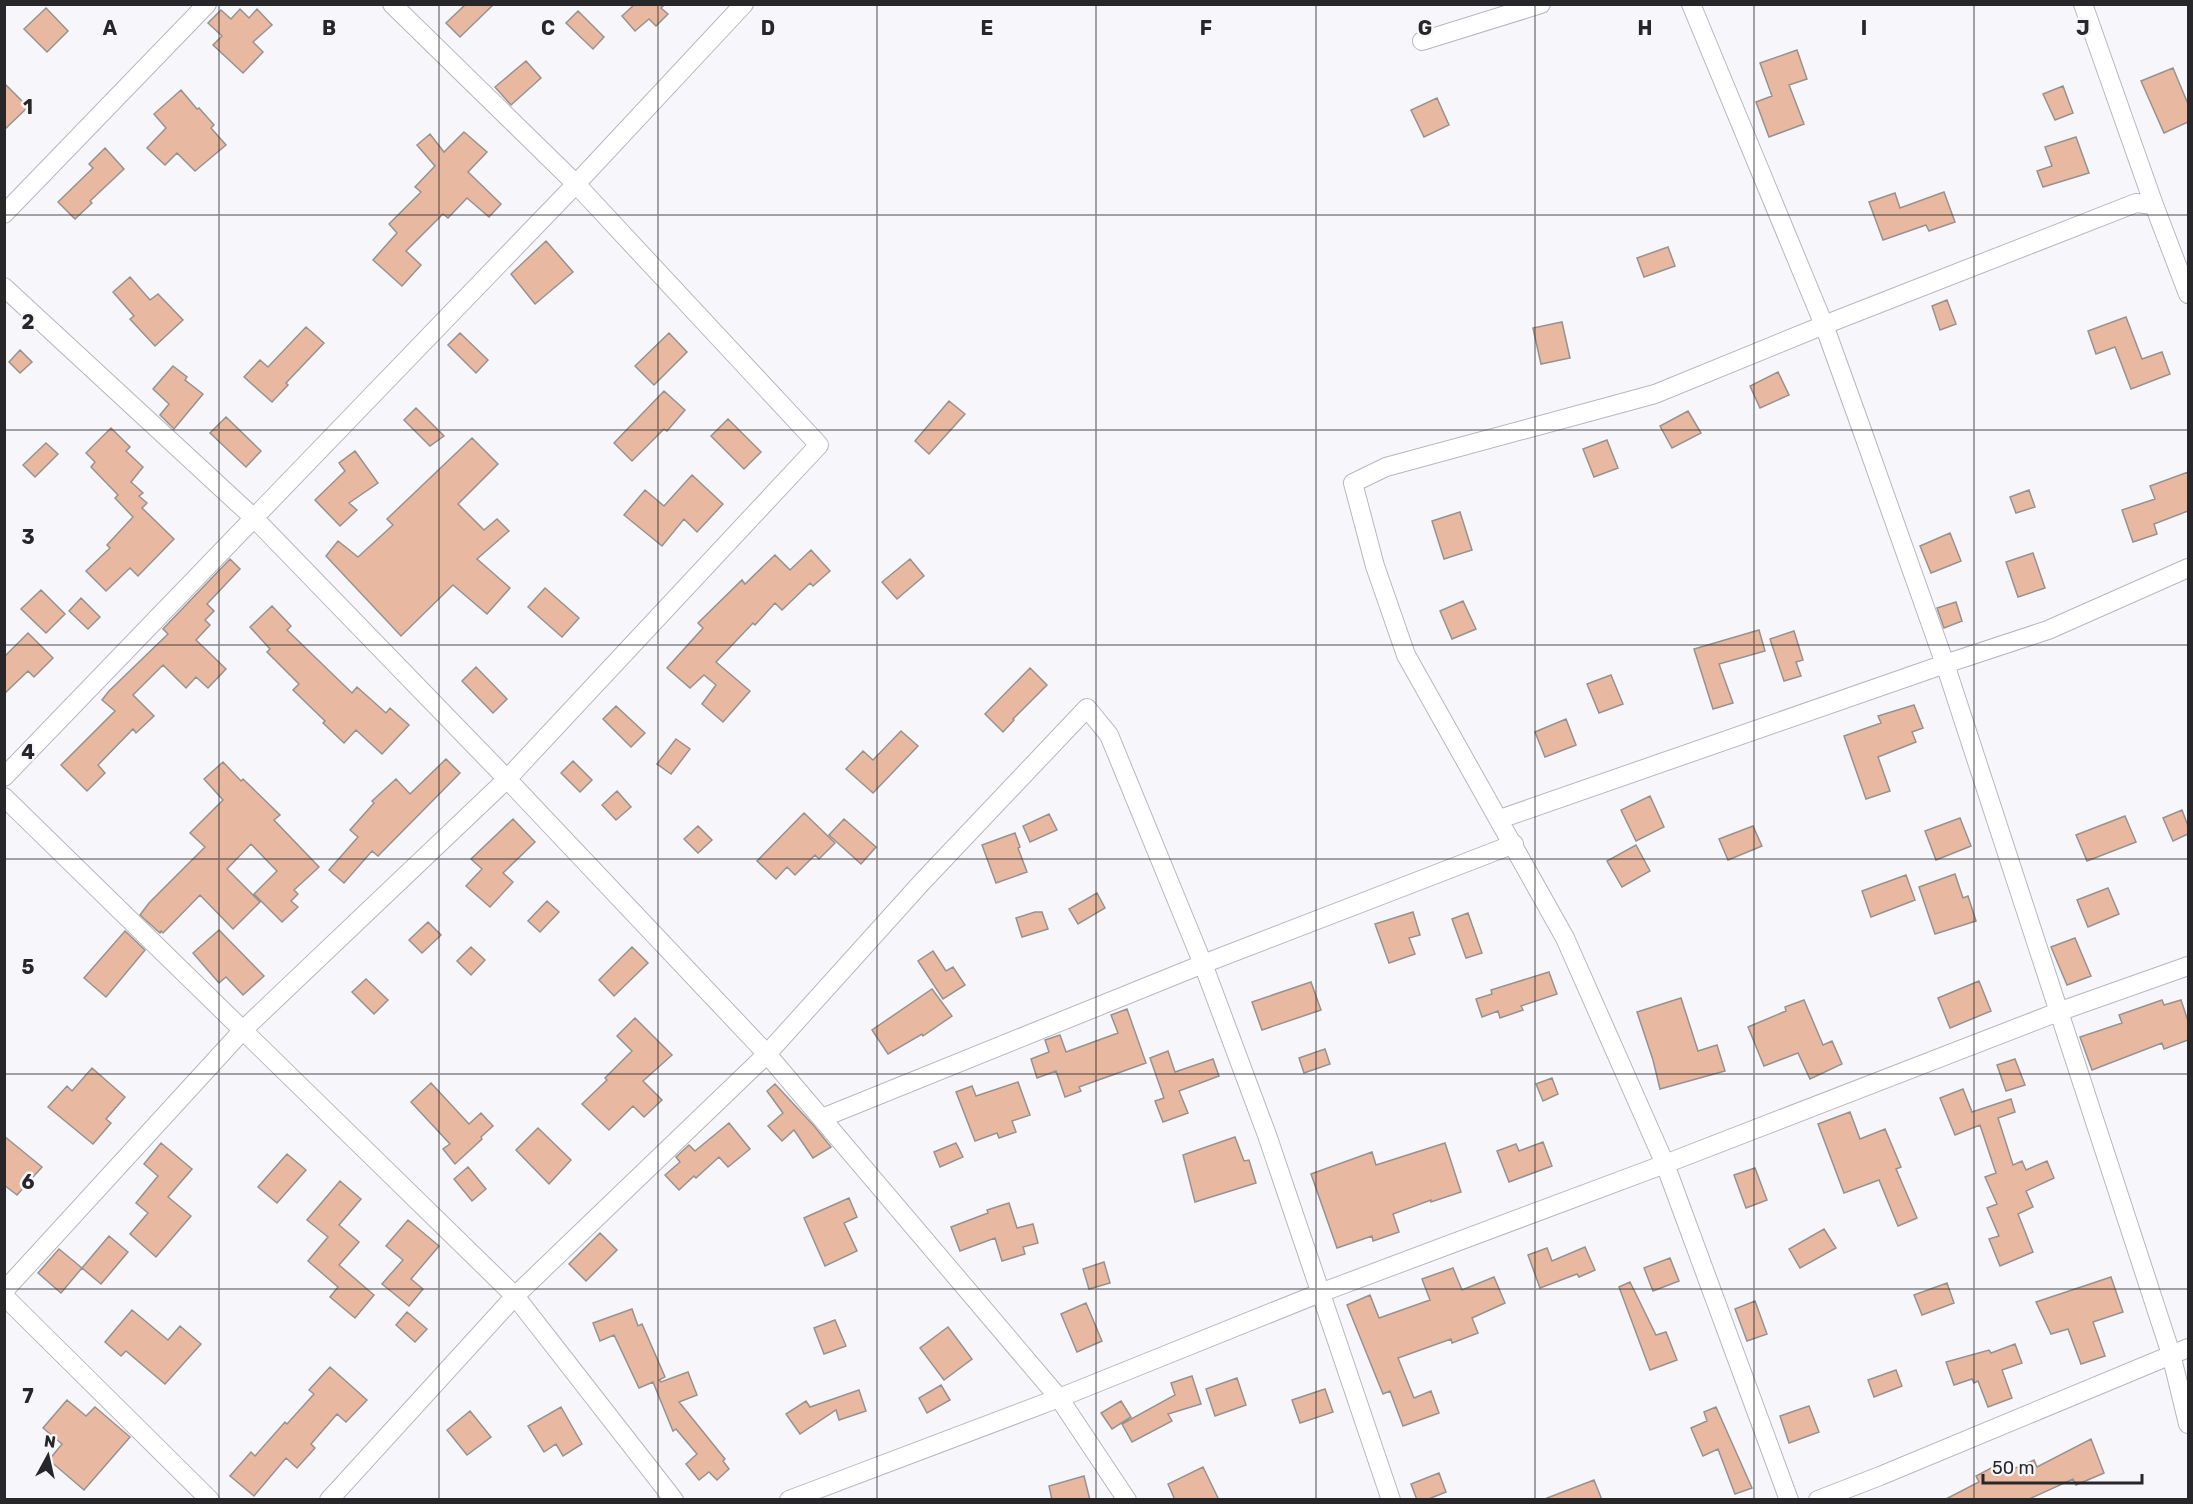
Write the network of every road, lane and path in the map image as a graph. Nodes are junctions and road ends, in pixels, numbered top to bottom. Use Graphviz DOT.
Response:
graph roads {
  1 [pos="207,4"];
  2 [pos="392,4"];
  3 [pos="744,4"];
  4 [pos="1541,4"];
  5 [pos="1691,4"];
  6 [pos="2084,4"];
  7 [pos="1422,41"];
  8 [pos="576,184"];
  9 [pos="2154,205"];
  10 [pos="4,214"];
  11 [pos="4,286"];
  12 [pos="2188,294"];
  13 [pos="1824,325"];
  14 [pos="255,519"];
  15 [pos="2188,568"];
  16 [pos="1945,664"];
  17 [pos="4,777"];
  18 [pos="507,779"];
  19 [pos="4,797"];
  20 [pos="1500,819"];
  21 [pos="1514,844"];
  22 [pos="1203,964"];
  23 [pos="2188,966"];
  24 [pos="2058,1012"];
  25 [pos="243,1030"];
  26 [pos="767,1054"];
  27 [pos="822,1118"];
  28 [pos="1665,1164"];
  29 [pos="4,1291"];
  30 [pos="1320,1293"];
  31 [pos="4,1296"];
  32 [pos="515,1296"];
  33 [pos="2188,1348"];
  34 [pos="2171,1354"];
  35 [pos="1059,1398"];
  36 [pos="2188,1424"];
  37 [pos="210,1500"];
  38 [pos="329,1500"];
  39 [pos="674,1500"];
  40 [pos="789,1500"];
  41 [pos="1127,1500"];
  42 [pos="1391,1500"];
  43 [pos="1789,1500"];
  44 [pos="1818,1500"];
  1 -- 10 [label="street"];
  2 -- 8 [label="street"];
  3 -- 8 [label="street"];
  4 -- 7 [label="street"];
  5 -- 13 [label="street"];
  6 -- 9 [label="street"];
  8 -- 14 [label="street"];
  8 -- 18 [label="street"];
  9 -- 12 [label="street"];
  9 -- 13 [label="street"];
  11 -- 14 [label="street"];
  13 -- 16 [label="street"];
  13 -- 20 [label="street"];
  14 -- 17 [label="street"];
  14 -- 18 [label="street"];
  15 -- 16 [label="street"];
  16 -- 20 [label="street"];
  16 -- 24 [label="street"];
  18 -- 25 [label="street"];
  18 -- 26 [label="street"];
  19 -- 25 [label="street"];
  20 -- 21 [label="street"];
  21 -- 22 [label="street"];
  21 -- 28 [label="street"];
  22 -- 26 [label="street"];
  22 -- 27 [label="street"];
  22 -- 30 [label="street"];
  23 -- 24 [label="street"];
  24 -- 28 [label="street"];
  24 -- 34 [label="street"];
  25 -- 29 [label="street"];
  25 -- 32 [label="street"];
  26 -- 27 [label="street"];
  26 -- 32 [label="street"];
  27 -- 35 [label="street"];
  28 -- 30 [label="street"];
  28 -- 43 [label="street"];
  30 -- 35 [label="street"];
  30 -- 42 [label="street"];
  31 -- 37 [label="street"];
  32 -- 38 [label="street"];
  32 -- 39 [label="street"];
  33 -- 34 [label="street"];
  34 -- 36 [label="street"];
  34 -- 44 [label="street"];
  35 -- 40 [label="street"];
  35 -- 41 [label="street"];
}
